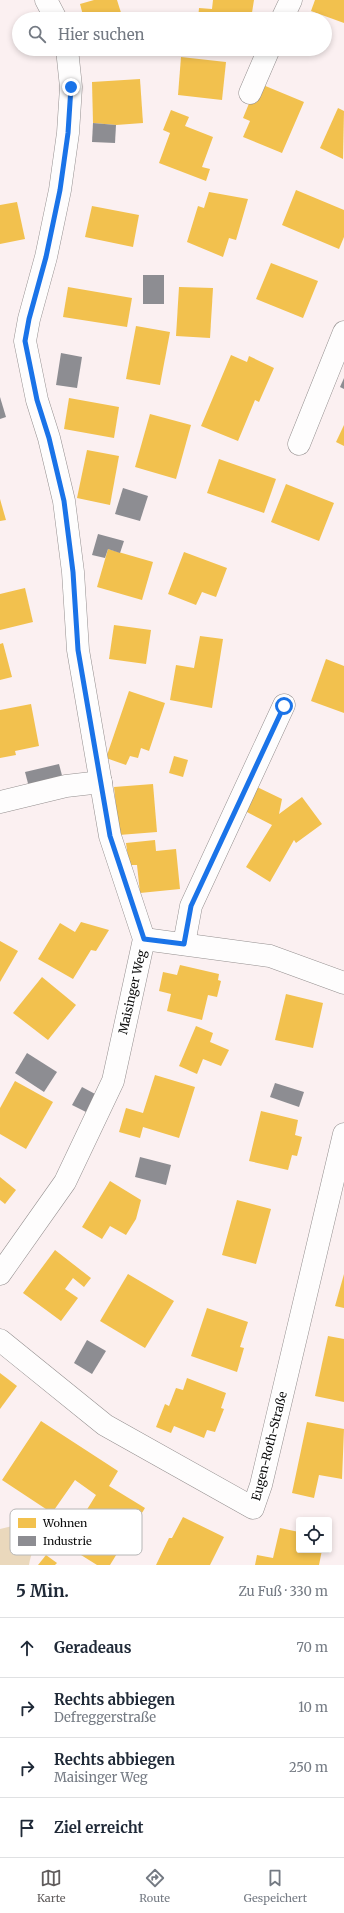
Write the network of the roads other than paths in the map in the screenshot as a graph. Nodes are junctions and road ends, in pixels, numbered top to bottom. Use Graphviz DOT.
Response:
graph roads {
  1 [pos="46,0"];
  2 [pos="291,0"];
  3 [pos="52,12"];
  4 [pos="285,12"];
  5 [pos="68,56"];
  6 [pos="266,56"];
  7 [pos="250,93"];
  8 [pos="344,332"];
  9 [pos="299,444"];
  10 [pos="284,706"];
  11 [pos="101,782"];
  12 [pos="0,802"];
  13 [pos="144,939"];
  14 [pos="184,944"];
  15 [pos="344,983"];
  16 [pos="344,1134"];
  17 [pos="0,1274"];
  18 [pos="0,1340"];
  1 -- 3 [label="street"];
  2 -- 4 [label="street"];
  5 -- 11 [label="street, Maisinger Weg"];
  6 -- 7 [label="street"];
  8 -- 9 [label="street"];
  10 -- 14 [label="street"];
  11 -- 12 [label="street"];
  11 -- 13 [label="street, Maisinger Weg"];
  13 -- 14 [label="street"];
  13 -- 17 [label="street, Maisinger Weg"];
  14 -- 15 [label="street"];
  16 -- 18 [label="street, Eugen-Roth-Straße"];
}
